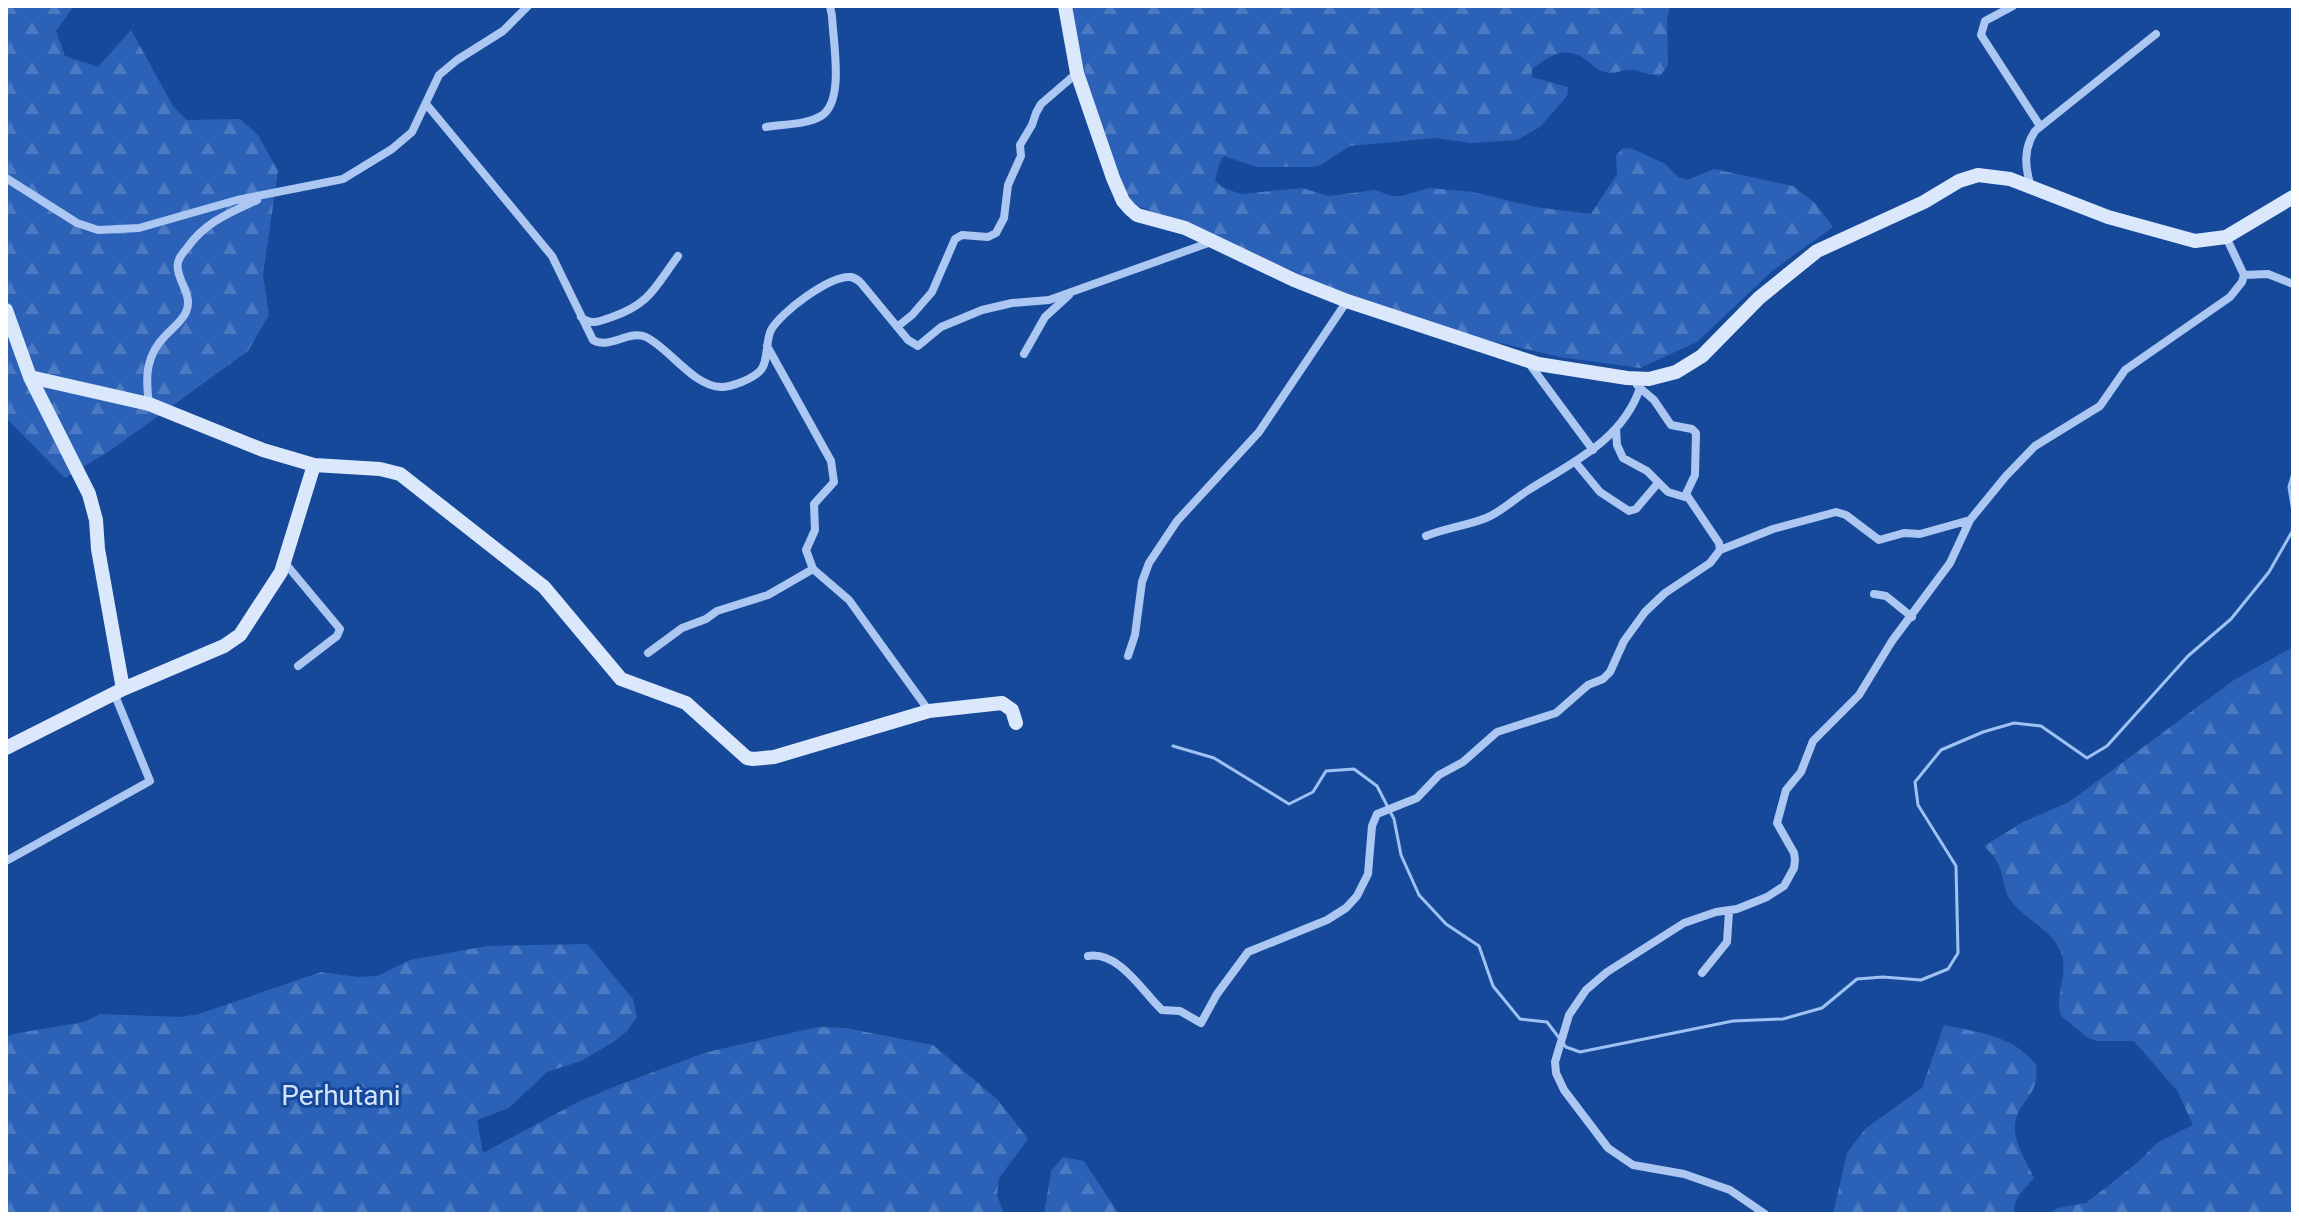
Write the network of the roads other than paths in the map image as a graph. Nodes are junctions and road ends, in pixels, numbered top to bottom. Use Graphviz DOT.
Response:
graph roads {
  1 [pos="528,6"];
  2 [pos="830,6"];
  3 [pos="1065,6"];
  4 [pos="2013,6"];
  5 [pos="2156,34"];
  6 [pos="1077,73"];
  7 [pos="427,105"];
  8 [pos="2040,126"];
  9 [pos="766,127"];
  10 [pos="6,178"];
  11 [pos="2031,187"];
  12 [pos="268,194"];
  13 [pos="2293,197"];
  14 [pos="2226,237"];
  15 [pos="1214,241"];
  16 [pos="678,256"];
  17 [pos="2244,275"];
  18 [pos="2293,284"];
  19 [pos="1072,292"];
  20 [pos="1347,301"];
  21 [pos="6,310"];
  22 [pos="580,317"];
  23 [pos="897,327"];
  24 [pos="766,345"];
  25 [pos="1024,354"];
  26 [pos="1528,362"];
  27 [pos="30,377"];
  28 [pos="1636,383"];
  29 [pos="149,404"];
  30 [pos="1616,428"];
  31 [pos="1593,450"];
  32 [pos="1576,463"];
  33 [pos="314,465"];
  34 [pos="1658,483"];
  35 [pos="1688,498"];
  36 [pos="1970,520"];
  37 [pos="1426,536"];
  38 [pos="1720,550"];
  39 [pos="285,563"];
  40 [pos="813,569"];
  41 [pos="1874,594"];
  42 [pos="1912,617"];
  43 [pos="648,653"];
  44 [pos="1128,656"];
  45 [pos="298,666"];
  46 [pos="119,691"];
  47 [pos="929,711"];
  48 [pos="1016,723"];
  49 [pos="6,748"];
  50 [pos="6,861"];
  51 [pos="1729,912"];
  52 [pos="1088,956"];
  53 [pos="1702,973"];
  54 [pos="1765,1214"];
  1 -- 7 [label="street"];
  2 -- 9 [label="street"];
  3 -- 6 [label="street"];
  4 -- 8 [label="street"];
  5 -- 8 [label="street"];
  6 -- 15 [label="street"];
  6 -- 23 [label="street"];
  7 -- 12 [label="street"];
  7 -- 22 [label="street"];
  8 -- 11 [label="street"];
  10 -- 12 [label="street"];
  11 -- 14 [label="street"];
  11 -- 28 [label="street"];
  12 -- 29 [label="street"];
  13 -- 14 [label="street"];
  14 -- 17 [label="street"];
  15 -- 19 [label="street"];
  15 -- 20 [label="street"];
  16 -- 22 [label="street"];
  17 -- 18 [label="street"];
  17 -- 36 [label="street"];
  19 -- 23 [label="street"];
  19 -- 25 [label="street"];
  20 -- 26 [label="street"];
  20 -- 44 [label="street"];
  21 -- 27 [label="street"];
  22 -- 24 [label="street"];
  23 -- 24 [label="street"];
  24 -- 40 [label="street"];
  26 -- 28 [label="street"];
  26 -- 31 [label="street"];
  27 -- 29 [label="street"];
  27 -- 46 [label="street"];
  28 -- 30 [label="street"];
  28 -- 35 [label="street"];
  29 -- 33 [label="street"];
  30 -- 31 [label="street"];
  30 -- 34 [label="street"];
  31 -- 32 [label="street"];
  32 -- 34 [label="street"];
  32 -- 37 [label="street"];
  33 -- 39 [label="street"];
  33 -- 47 [label="street"];
  34 -- 35 [label="street"];
  35 -- 38 [label="street"];
  36 -- 38 [label="street"];
  36 -- 42 [label="street"];
  38 -- 52 [label="street"];
  39 -- 45 [label="street"];
  39 -- 46 [label="street"];
  40 -- 43 [label="street"];
  40 -- 47 [label="street"];
  41 -- 42 [label="street"];
  42 -- 51 [label="street"];
  46 -- 49 [label="street"];
  46 -- 50 [label="street"];
  47 -- 48 [label="street"];
  51 -- 53 [label="street"];
  51 -- 54 [label="street"];
}
